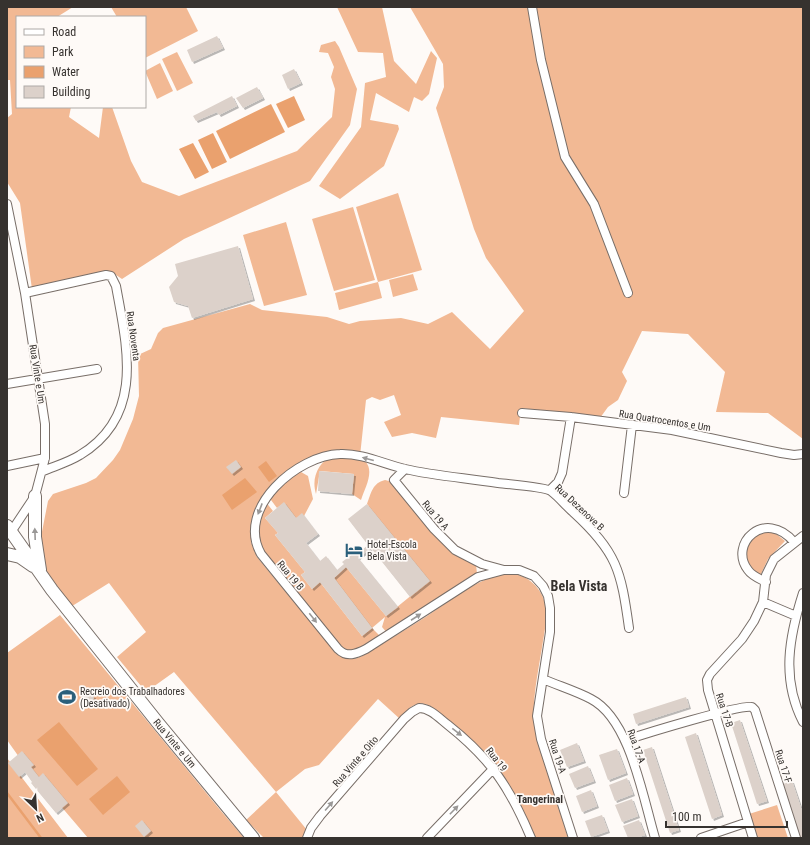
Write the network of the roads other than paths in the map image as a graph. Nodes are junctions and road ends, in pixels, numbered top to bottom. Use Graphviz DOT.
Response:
graph roads {
  1 [pos="532,7"];
  2 [pos="7,204"];
  3 [pos="25,293"];
  4 [pos="628,293"];
  5 [pos="97,369"];
  6 [pos="38,379"];
  7 [pos="7,384"];
  8 [pos="522,413"];
  9 [pos="572,417"];
  10 [pos="632,425"];
  11 [pos="803,454"];
  12 [pos="45,458"];
  13 [pos="7,466"];
  14 [pos="405,469"];
  15 [pos="43,471"];
  16 [pos="550,490"];
  17 [pos="624,493"];
  18 [pos="36,496"];
  19 [pos="8,531"];
  20 [pos="803,536"];
  21 [pos="794,542"];
  22 [pos="7,554"];
  23 [pos="482,564"];
  24 [pos="504,570"];
  25 [pos="40,571"];
  26 [pos="478,577"];
  27 [pos="766,582"];
  28 [pos="803,593"];
  29 [pos="763,602"];
  30 [pos="796,616"];
  31 [pos="629,628"];
  32 [pos="543,679"];
  33 [pos="426,709"];
  34 [pos="716,714"];
  35 [pos="803,722"];
  36 [pos="626,740"];
  37 [pos="494,768"];
  38 [pos="748,822"];
  39 [pos="253,838"];
  40 [pos="307,838"];
  41 [pos="427,838"];
  42 [pos="531,838"];
  43 [pos="573,838"];
  44 [pos="655,838"];
  45 [pos="701,838"];
  46 [pos="753,838"];
  47 [pos="796,838"];
  1 -- 4 [label="street"];
  2 -- 3 [label="street, Rua Vinte e Um"];
  3 -- 6 [label="street, Rua Vinte e Um"];
  3 -- 15 [label="street, Rua Noventa"];
  5 -- 6 [label="street"];
  6 -- 7 [label="street"];
  6 -- 12 [label="street, Rua Vinte e Um"];
  8 -- 9 [label="street, Rua Quatrocentos e Um"];
  9 -- 10 [label="street, Rua Quatrocentos e Um"];
  9 -- 16 [label="street"];
  10 -- 11 [label="street, Rua Quatrocentos e Um"];
  10 -- 17 [label="street"];
  12 -- 13 [label="street"];
  12 -- 15 [label="street, Rua Vinte e Um"];
  14 -- 16 [label="street, Rua Dezenove B"];
  14 -- 23 [label="street, Rua 19 A"];
  14 -- 26 [label="street, Rua 19 B, one-way"];
  15 -- 18 [label="street, Rua Vinte e Um"];
  16 -- 31 [label="street, Rua Dezenove B"];
  18 -- 19 [label="street, Rua Vinte e Um"];
  25 -- 18 [label="street, one-way"];
  19 -- 25 [label="street, Rua Vinte e Um"];
  20 -- 21 [label="street"];
  21 -- 27 [label="street"];
  21 -- 27 [label="street"];
  22 -- 25 [label="street"];
  23 -- 24 [label="street"];
  23 -- 26 [label="street"];
  24 -- 26 [label="street, Rua 19 B"];
  24 -- 32 [label="street, Rua 19-A"];
  25 -- 39 [label="street, Rua Vinte e Um"];
  27 -- 29 [label="street"];
  28 -- 30 [label="street"];
  29 -- 30 [label="street"];
  29 -- 34 [label="street, Rua 17-B"];
  30 -- 35 [label="street"];
  32 -- 36 [label="street, Rua 17-A"];
  32 -- 43 [label="street, Rua 19-A"];
  33 -- 37 [label="street, Rua 19, one-way"];
  40 -- 33 [label="street, Rua Vinte e Oito, one-way"];
  34 -- 36 [label="street"];
  34 -- 38 [label="street, Rua 17-B"];
  34 -- 47 [label="street, Rua 17-F"];
  36 -- 44 [label="street, Rua 17-A"];
  41 -- 37 [label="street, one-way"];
  37 -- 42 [label="street, Rua 19"];
  38 -- 45 [label="street"];
  38 -- 46 [label="street, Rua 17-B"];
}
